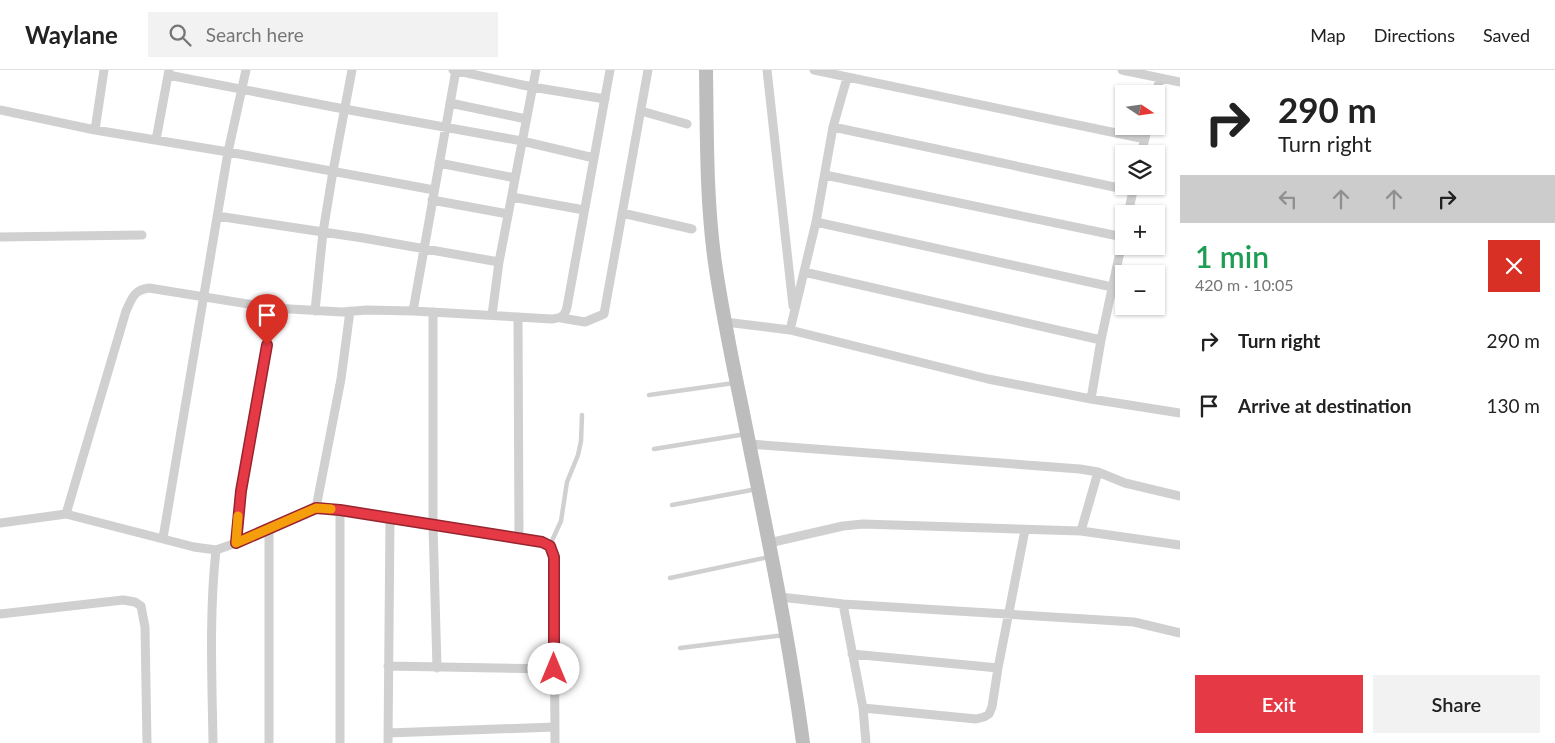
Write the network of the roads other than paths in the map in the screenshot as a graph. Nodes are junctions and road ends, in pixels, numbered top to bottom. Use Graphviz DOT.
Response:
graph roads {
  1 [pos="104,70"];
  2 [pos="246,70"];
  3 [pos="352,70"];
  4 [pos="455,70"];
  5 [pos="536,70"];
  6 [pos="610,70"];
  7 [pos="648,70"];
  8 [pos="706,70"];
  9 [pos="767,70"];
  10 [pos="814,70"];
  11 [pos="1122,70"];
  12 [pos="168,72"];
  13 [pos="847,78"];
  14 [pos="1160,78"];
  15 [pos="1180,82"];
  16 [pos="1158,85"];
  17 [pos="532,87"];
  18 [pos="242,89"];
  19 [pos="605,100"];
  20 [pos="450,103"];
  21 [pos="0,110"];
  22 [pos="344,110"];
  23 [pos="641,112"];
  24 [pos="526,119"];
  25 [pos="687,124"];
  26 [pos="446,127"];
  27 [pos="833,127"];
  28 [pos="95,130"];
  29 [pos="1146,135"];
  30 [pos="1145,139"];
  31 [pos="156,140"];
  32 [pos="522,141"];
  33 [pos="1143,145"];
  34 [pos="228,152"];
  35 [pos="594,158"];
  36 [pos="439,163"];
  37 [pos="333,171"];
  38 [pos="825,175"];
  39 [pos="515,178"];
  40 [pos="1115,185"];
  41 [pos="434,190"];
  42 [pos="512,197"];
  43 [pos="432,200"];
  44 [pos="584,210"];
  45 [pos="508,214"];
  46 [pos="622,214"];
  47 [pos="217,216"];
  48 [pos="816,222"];
  49 [pos="692,230"];
  50 [pos="323,232"];
  51 [pos="1115,233"];
  52 [pos="142,235"];
  53 [pos="0,237"];
  54 [pos="423,248"];
  55 [pos="1119,255"];
  56 [pos="499,262"];
  57 [pos="804,272"];
  58 [pos="1112,287"];
  59 [pos="204,297"];
  60 [pos="273,308"];
  61 [pos="315,311"];
  62 [pos="413,311"];
  63 [pos="350,312"];
  64 [pos="433,312"];
  65 [pos="794,313"];
  66 [pos="492,315"];
  67 [pos="518,317"];
  68 [pos="561,318"];
  69 [pos="725,322"];
  70 [pos="790,330"];
  71 [pos="1101,340"];
  72 [pos="736,382"];
  73 [pos="649,395"];
  74 [pos="1091,399"];
  75 [pos="1180,413"];
  76 [pos="582,415"];
  77 [pos="748,439"];
  78 [pos="654,449"];
  79 [pos="1098,472"];
  80 [pos="758,489"];
  81 [pos="1180,496"];
  82 [pos="672,505"];
  83 [pos="316,508"];
  84 [pos="340,510"];
  85 [pos="66,514"];
  86 [pos="390,518"];
  87 [pos="0,523"];
  88 [pos="433,525"];
  89 [pos="270,528"];
  90 [pos="1025,530"];
  91 [pos="1081,531"];
  92 [pos="163,538"];
  93 [pos="519,538"];
  94 [pos="236,543"];
  95 [pos="1180,545"];
  96 [pos="550,546"];
  97 [pos="216,550"];
  98 [pos="770,550"];
  99 [pos="670,578"];
  100 [pos="780,597"];
  101 [pos="844,604"];
  102 [pos="0,614"];
  103 [pos="1009,615"];
  104 [pos="1180,633"];
  105 [pos="786,635"];
  106 [pos="680,648"];
  107 [pos="852,654"];
  108 [pos="388,666"];
  109 [pos="437,668"];
  110 [pos="998,668"];
  111 [pos="554,669"];
  112 [pos="862,708"];
  113 [pos="555,727"];
  114 [pos="388,732"];
  115 [pos="147,743"];
  116 [pos="213,743"];
  117 [pos="270,743"];
  118 [pos="340,743"];
  119 [pos="388,743"];
  120 [pos="555,743"];
  121 [pos="803,743"];
  122 [pos="866,743"];
  1 -- 28 [label="street"];
  2 -- 18 [label="street"];
  3 -- 22 [label="street"];
  4 -- 17 [label="street"];
  4 -- 20 [label="street"];
  5 -- 17 [label="street"];
  6 -- 19 [label="street"];
  7 -- 23 [label="street"];
  8 -- 69 [label="street"];
  9 -- 65 [label="street"];
  10 -- 13 [label="street"];
  11 -- 14 [label="street"];
  12 -- 18 [label="street"];
  12 -- 31 [label="street"];
  13 -- 27 [label="street"];
  13 -- 30 [label="street"];
  14 -- 15 [label="street"];
  14 -- 16 [label="street"];
  17 -- 19 [label="street"];
  17 -- 24 [label="street"];
  18 -- 22 [label="street"];
  18 -- 34 [label="street"];
  19 -- 35 [label="street"];
  20 -- 24 [label="street"];
  20 -- 26 [label="street"];
  21 -- 28 [label="street"];
  22 -- 26 [label="street"];
  22 -- 37 [label="street"];
  23 -- 25 [label="street"];
  23 -- 46 [label="street"];
  24 -- 32 [label="street"];
  26 -- 32 [label="street"];
  26 -- 36 [label="street"];
  27 -- 38 [label="street"];
  27 -- 40 [label="street"];
  28 -- 31 [label="street"];
  29 -- 30 [label="street"];
  30 -- 33 [label="street"];
  31 -- 34 [label="street"];
  32 -- 35 [label="street"];
  32 -- 39 [label="street"];
  34 -- 37 [label="street"];
  34 -- 47 [label="street"];
  35 -- 44 [label="street"];
  36 -- 39 [label="street"];
  36 -- 41 [label="street"];
  37 -- 41 [label="street"];
  37 -- 50 [label="street"];
  38 -- 48 [label="street"];
  38 -- 51 [label="street"];
  39 -- 42 [label="street"];
  41 -- 43 [label="street"];
  42 -- 44 [label="street"];
  42 -- 45 [label="street"];
  43 -- 45 [label="street"];
  43 -- 54 [label="street"];
  44 -- 68 [label="street"];
  45 -- 56 [label="street"];
  46 -- 49 [label="street"];
  46 -- 68 [label="street"];
  47 -- 50 [label="street"];
  47 -- 59 [label="street"];
  48 -- 57 [label="street"];
  48 -- 58 [label="street"];
  50 -- 54 [label="street"];
  50 -- 61 [label="street"];
  52 -- 53 [label="street"];
  54 -- 56 [label="street"];
  54 -- 62 [label="street"];
  55 -- 58 [label="street"];
  56 -- 66 [label="street"];
  57 -- 65 [label="street"];
  57 -- 71 [label="street"];
  58 -- 71 [label="street"];
  59 -- 60 [label="street"];
  59 -- 85 [label="street"];
  59 -- 92 [label="street"];
  60 -- 61 [label="street"];
  60 -- 94 [label="street"];
  61 -- 63 [label="street"];
  62 -- 63 [label="street"];
  62 -- 64 [label="street"];
  63 -- 83 [label="street"];
  64 -- 66 [label="street"];
  64 -- 88 [label="street"];
  65 -- 70 [label="street"];
  66 -- 67 [label="street"];
  67 -- 68 [label="street"];
  67 -- 93 [label="street"];
  69 -- 70 [label="street"];
  69 -- 72 [label="street"];
  70 -- 74 [label="street"];
  71 -- 74 [label="street"];
  72 -- 73 [label="lane"];
  72 -- 77 [label="street"];
  74 -- 75 [label="street"];
  76 -- 96 [label="lane"];
  77 -- 78 [label="lane"];
  77 -- 79 [label="street"];
  77 -- 80 [label="street"];
  79 -- 81 [label="street"];
  79 -- 91 [label="street"];
  80 -- 82 [label="lane"];
  80 -- 98 [label="street"];
  83 -- 84 [label="street"];
  83 -- 89 [label="street"];
  84 -- 86 [label="street"];
  84 -- 118 [label="street"];
  85 -- 87 [label="street"];
  85 -- 92 [label="street"];
  86 -- 88 [label="street"];
  86 -- 108 [label="street"];
  88 -- 93 [label="street"];
  88 -- 109 [label="street"];
  89 -- 94 [label="street"];
  89 -- 117 [label="street"];
  90 -- 91 [label="street"];
  90 -- 98 [label="street"];
  90 -- 103 [label="street"];
  91 -- 95 [label="street"];
  92 -- 97 [label="street"];
  93 -- 96 [label="street"];
  94 -- 97 [label="street"];
  96 -- 111 [label="street"];
  97 -- 116 [label="street"];
  98 -- 99 [label="lane"];
  98 -- 100 [label="street"];
  100 -- 101 [label="street"];
  100 -- 105 [label="street"];
  101 -- 103 [label="street"];
  101 -- 107 [label="street"];
  102 -- 115 [label="street"];
  103 -- 104 [label="street"];
  103 -- 110 [label="street"];
  105 -- 106 [label="lane"];
  105 -- 121 [label="street"];
  107 -- 110 [label="street"];
  107 -- 112 [label="street"];
  108 -- 109 [label="street"];
  108 -- 114 [label="street"];
  109 -- 111 [label="street"];
  110 -- 112 [label="street"];
  111 -- 113 [label="street"];
  112 -- 122 [label="street"];
  113 -- 114 [label="street"];
  113 -- 120 [label="street"];
  114 -- 119 [label="street"];
}
